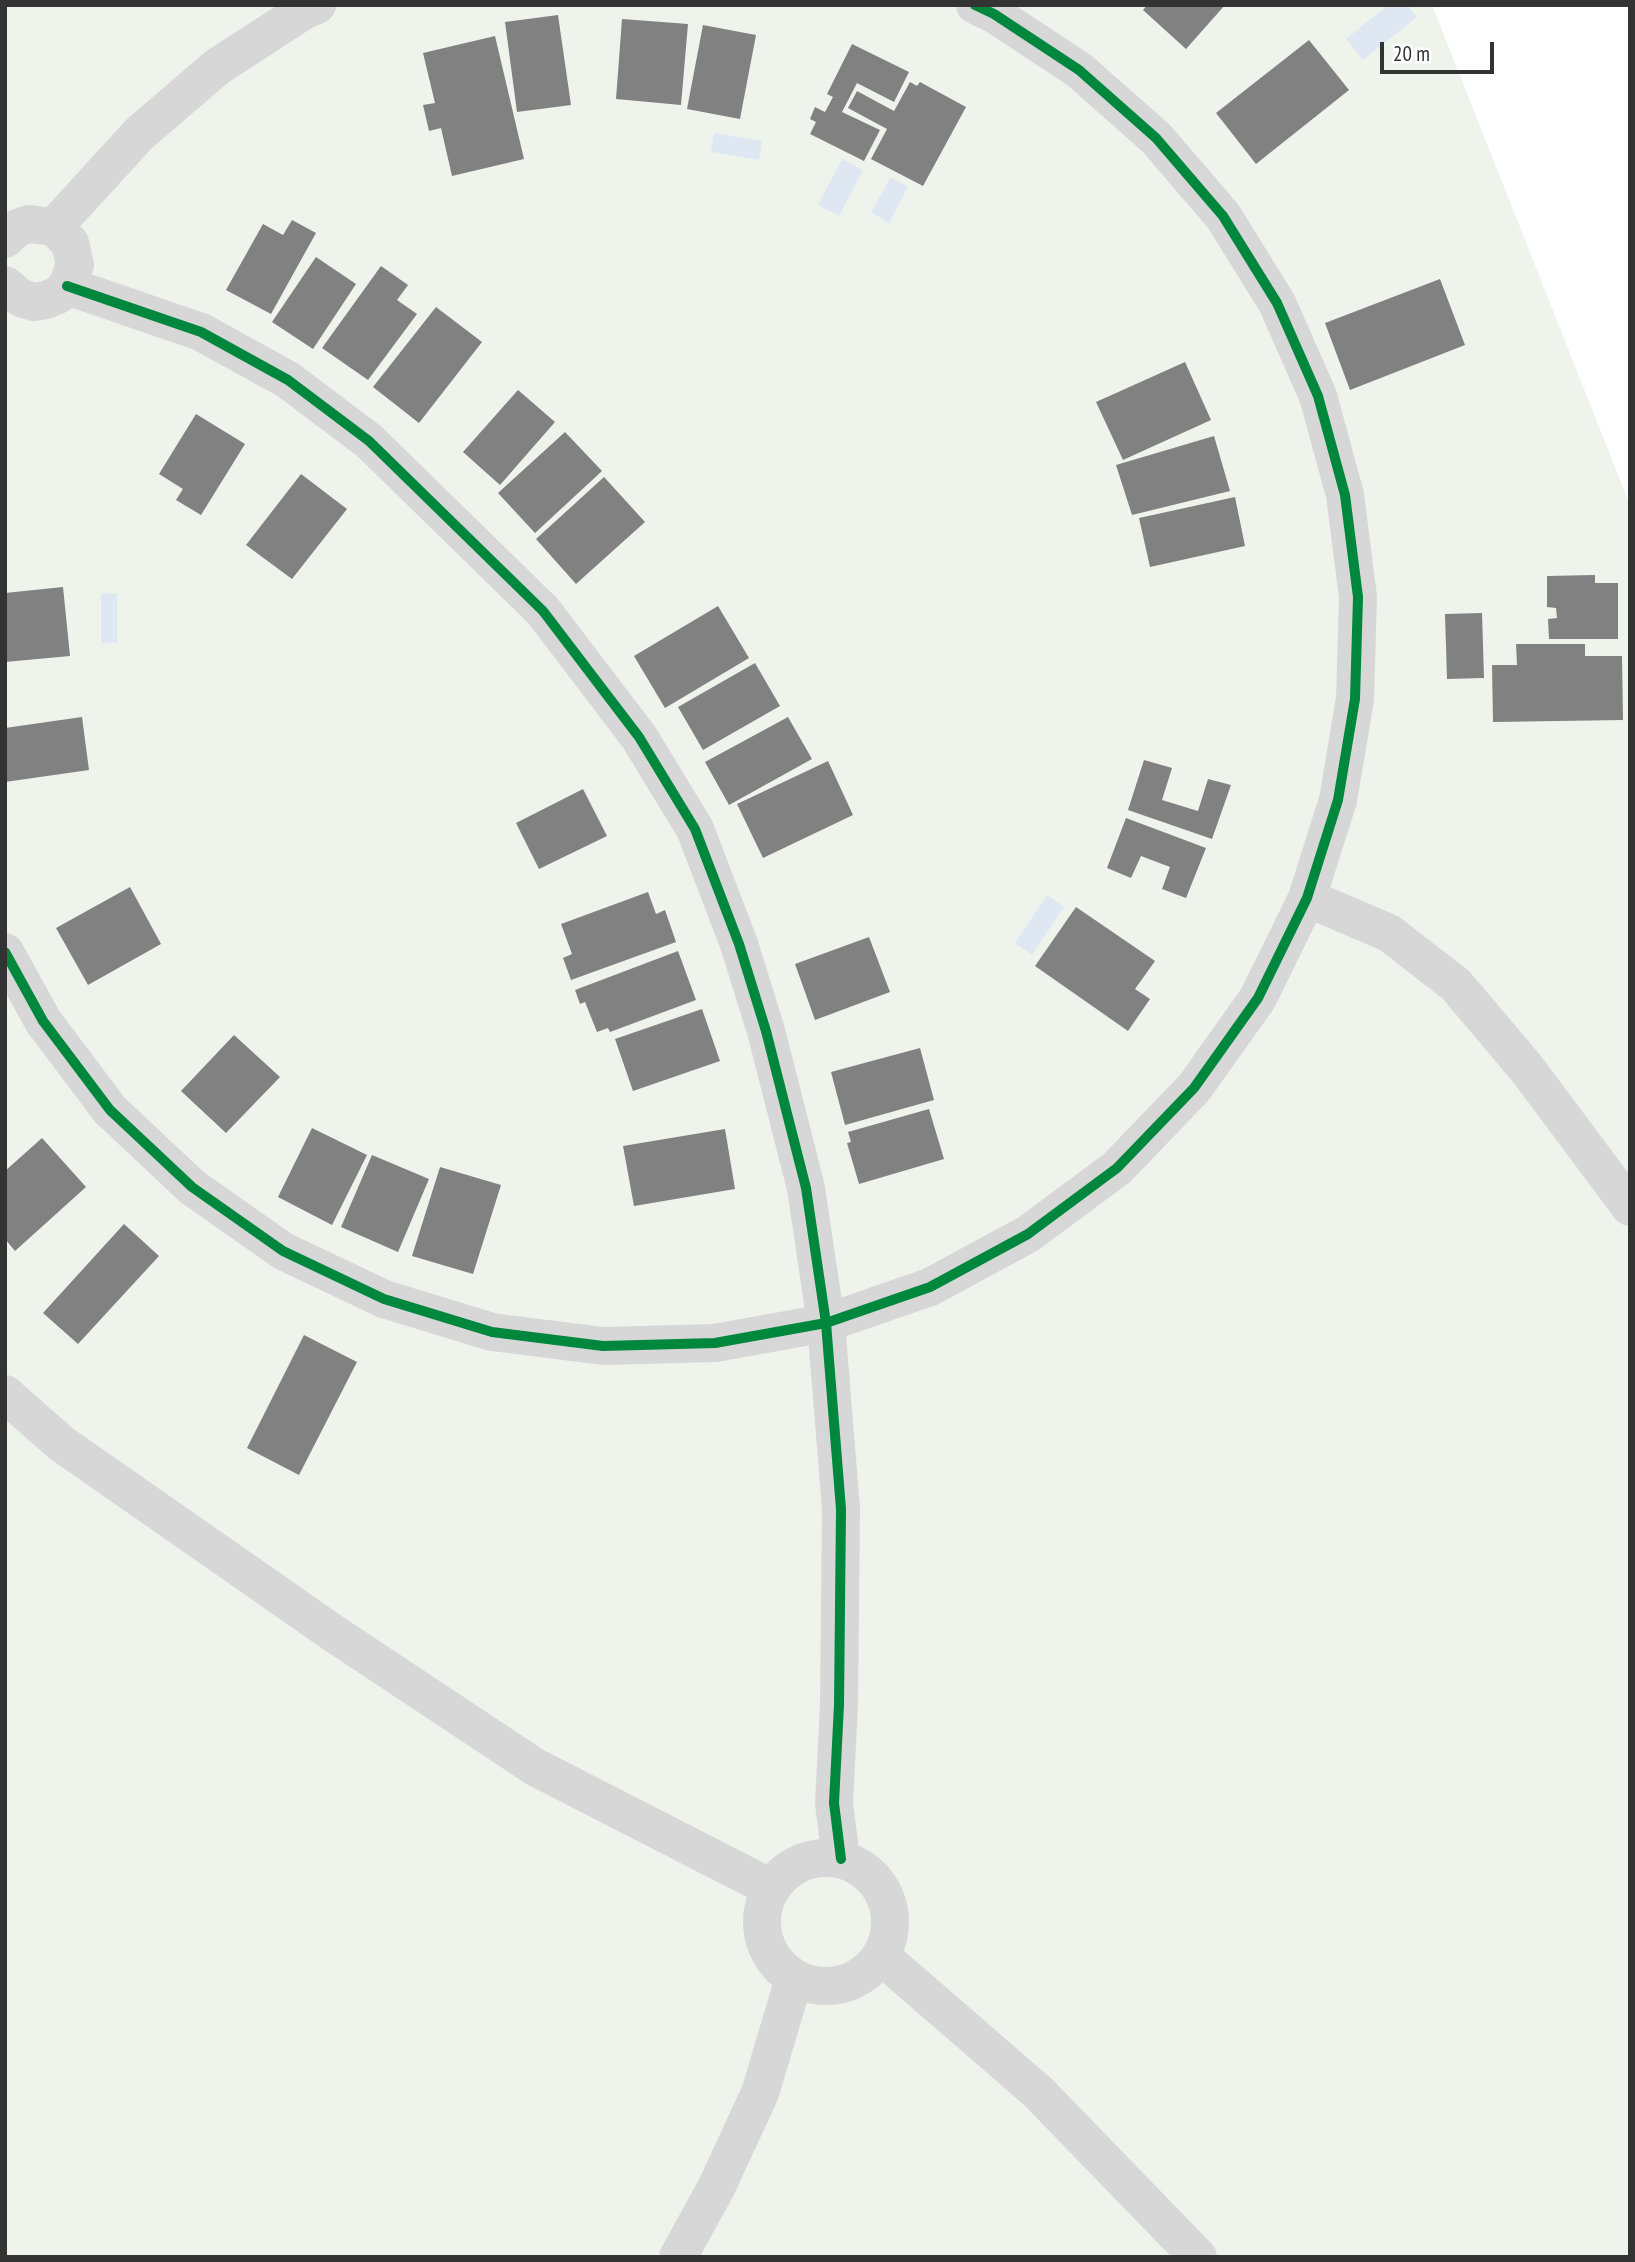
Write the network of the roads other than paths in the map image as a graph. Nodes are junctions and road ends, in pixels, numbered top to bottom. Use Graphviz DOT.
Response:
graph roads {
  1 [pos="317,5"];
  2 [pos="975,5"];
  3 [pos="54,227"];
  4 [pos="5,239"];
  5 [pos="67,286"];
  6 [pos="7,295"];
  7 [pos="1307,898"];
  8 [pos="5,952"];
  9 [pos="1630,1207"];
  10 [pos="826,1323"];
  11 [pos="5,1394"];
  12 [pos="841,1859"];
  13 [pos="771,1888"];
  14 [pos="881,1956"];
  15 [pos="794,1979"];
  16 [pos="678,2257"];
  17 [pos="1198,2257"];
  1 -- 3 [label="street"];
  2 -- 7 [label="street"];
  3 -- 4 [label="street"];
  3 -- 5 [label="street"];
  5 -- 6 [label="street"];
  5 -- 10 [label="street"];
  7 -- 9 [label="street"];
  7 -- 10 [label="street"];
  8 -- 10 [label="street"];
  10 -- 12 [label="street"];
  11 -- 13 [label="street"];
  12 -- 13 [label="street"];
  12 -- 14 [label="street"];
  13 -- 15 [label="street"];
  14 -- 15 [label="street"];
  14 -- 17 [label="street"];
  15 -- 16 [label="street"];
}
